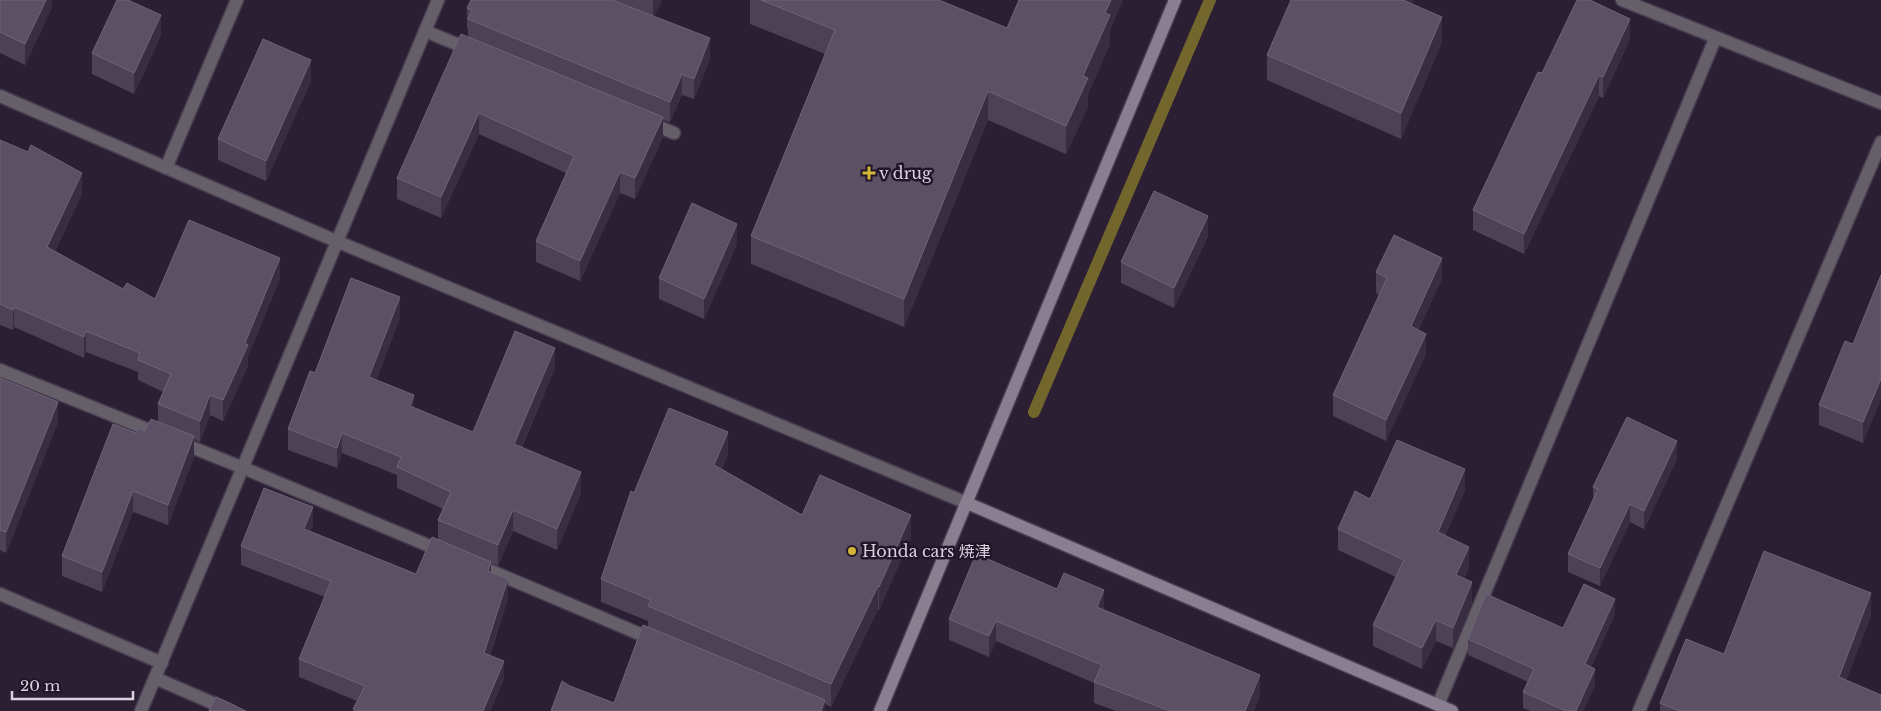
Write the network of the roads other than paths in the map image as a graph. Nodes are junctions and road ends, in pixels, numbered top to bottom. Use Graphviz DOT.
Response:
graph roads {
  1 [pos="237,0"];
  2 [pos="438,0"];
  3 [pos="1175,0"];
  4 [pos="1622,0"];
  5 [pos="425,31"];
  6 [pos="1715,39"];
  7 [pos="480,54"];
  8 [pos="0,96"];
  9 [pos="1881,103"];
  10 [pos="637,118"];
  11 [pos="674,133"];
  12 [pos="1881,142"];
  13 [pos="166,168"];
  14 [pos="336,241"];
  15 [pos="0,370"];
  16 [pos="241,467"];
  17 [pos="967,503"];
  18 [pos="0,594"];
  19 [pos="669,646"];
  20 [pos="162,663"];
  21 [pos="155,678"];
  22 [pos="1438,705"];
  23 [pos="141,711"];
  24 [pos="231,711"];
  25 [pos="880,711"];
  26 [pos="1452,711"];
  27 [pos="1639,711"];
  1 -- 13 [label="street"];
  2 -- 5 [label="street"];
  3 -- 17 [label="street"];
  4 -- 6 [label="street"];
  5 -- 7 [label="street"];
  5 -- 14 [label="street"];
  6 -- 9 [label="street"];
  6 -- 22 [label="street"];
  8 -- 13 [label="street"];
  10 -- 11 [label="street"];
  12 -- 27 [label="street"];
  13 -- 14 [label="street"];
  14 -- 16 [label="street"];
  14 -- 17 [label="street"];
  15 -- 16 [label="street"];
  16 -- 19 [label="street"];
  16 -- 20 [label="street"];
  17 -- 22 [label="street"];
  17 -- 25 [label="street"];
  18 -- 20 [label="street"];
  20 -- 21 [label="street"];
  21 -- 23 [label="street"];
  21 -- 24 [label="street"];
  22 -- 26 [label="street"];
}
